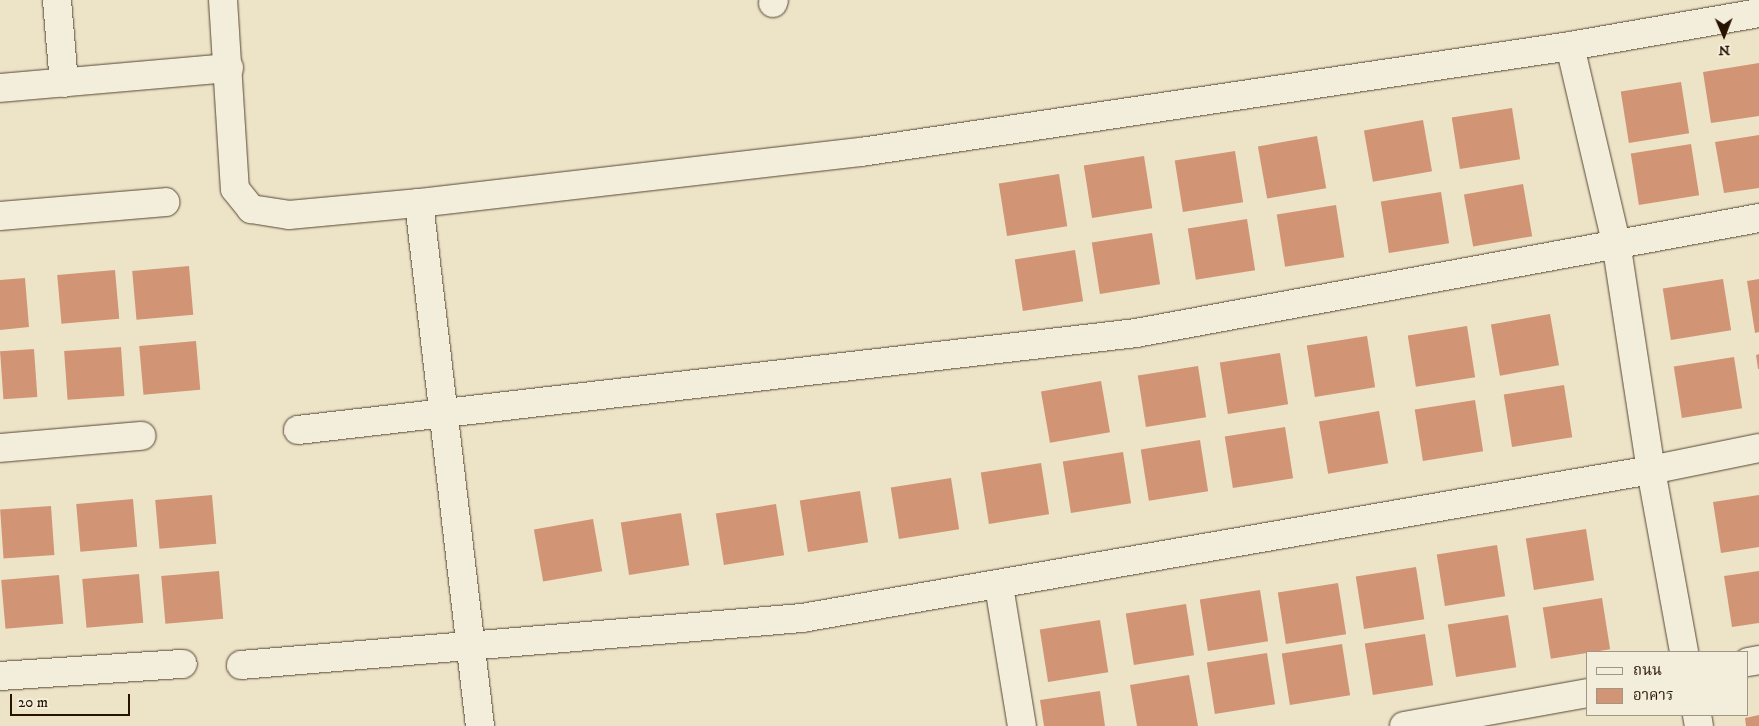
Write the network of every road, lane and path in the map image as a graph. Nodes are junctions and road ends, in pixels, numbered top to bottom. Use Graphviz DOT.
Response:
graph roads {
  1 [pos="57,0"];
  2 [pos="223,0"];
  3 [pos="1759,13"];
  4 [pos="1570,46"];
  5 [pos="229,68"];
  6 [pos="64,83"];
  7 [pos="0,88"];
  8 [pos="165,202"];
  9 [pos="419,203"];
  10 [pos="0,216"];
  11 [pos="1759,218"];
  12 [pos="1616,242"];
  13 [pos="444,413"];
  14 [pos="298,430"];
  15 [pos="141,436"];
  16 [pos="0,448"];
  17 [pos="1759,448"];
  18 [pos="1651,470"];
  19 [pos="999,586"];
  20 [pos="471,646"];
  21 [pos="1684,651"];
  22 [pos="183,664"];
  23 [pos="241,665"];
  24 [pos="0,676"];
  25 [pos="1586,693"];
  26 [pos="480,726"];
  27 [pos="1022,726"];
  28 [pos="1404,726"];
  1 -- 6 [label="street"];
  2 -- 5 [label="street"];
  3 -- 4 [label="street"];
  4 -- 9 [label="street"];
  4 -- 12 [label="street"];
  5 -- 6 [label="street"];
  5 -- 9 [label="street"];
  6 -- 7 [label="street"];
  8 -- 10 [label="street"];
  9 -- 13 [label="street"];
  11 -- 12 [label="street"];
  12 -- 13 [label="street"];
  12 -- 18 [label="street"];
  13 -- 14 [label="street"];
  13 -- 20 [label="street"];
  15 -- 16 [label="street"];
  17 -- 18 [label="street"];
  18 -- 19 [label="street"];
  18 -- 21 [label="street"];
  19 -- 20 [label="street"];
  19 -- 27 [label="street"];
  20 -- 23 [label="street"];
  20 -- 26 [label="street"];
  22 -- 24 [label="street"];
  25 -- 28 [label="street"];
}
